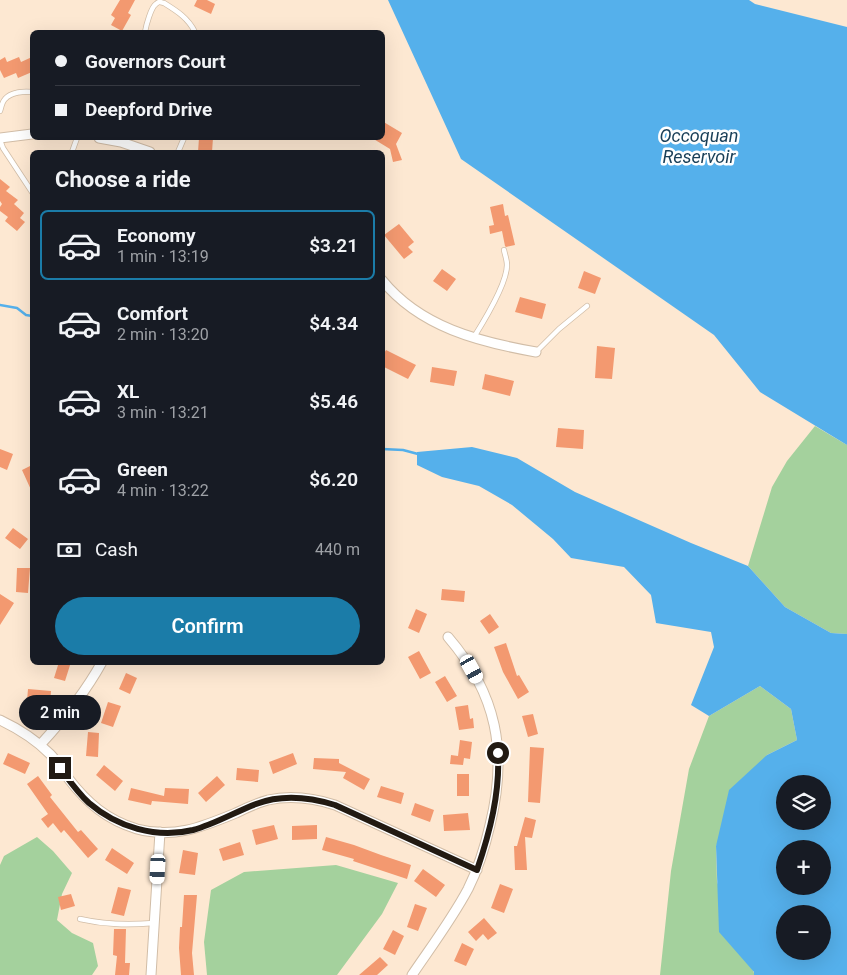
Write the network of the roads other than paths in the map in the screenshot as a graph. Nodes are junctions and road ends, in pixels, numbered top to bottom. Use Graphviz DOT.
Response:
graph roads {
  1 [pos="146,30"];
  2 [pos="194,30"];
  3 [pos="30,92"];
  4 [pos="0,111"];
  5 [pos="30,134"];
  6 [pos="0,139"];
  7 [pos="110,140"];
  8 [pos="144,150"];
  9 [pos="30,189"];
  10 [pos="504,250"];
  11 [pos="385,283"];
  12 [pos="587,306"];
  13 [pos="474,337"];
  14 [pos="536,352"];
  15 [pos="448,637"];
  16 [pos="100,665"];
  17 [pos="0,720"];
  18 [pos="40,745"];
  19 [pos="160,832"];
  20 [pos="477,870"];
  21 [pos="80,918"];
  22 [pos="154,923"];
  23 [pos="151,975"];
  24 [pos="412,975"];
  1 -- 2 [label="lane"];
  3 -- 4 [label="lane"];
  5 -- 6 [label="street"];
  6 -- 9 [label="lane"];
  7 -- 8 [label="street"];
  10 -- 13 [label="lane"];
  11 -- 13 [label="street"];
  12 -- 14 [label="lane"];
  13 -- 14 [label="street"];
  15 -- 20 [label="street"];
  16 -- 18 [label="street"];
  17 -- 18 [label="street"];
  18 -- 19 [label="street"];
  19 -- 20 [label="street"];
  19 -- 22 [label="street"];
  20 -- 24 [label="street"];
  21 -- 22 [label="lane"];
  22 -- 23 [label="street"];
}
